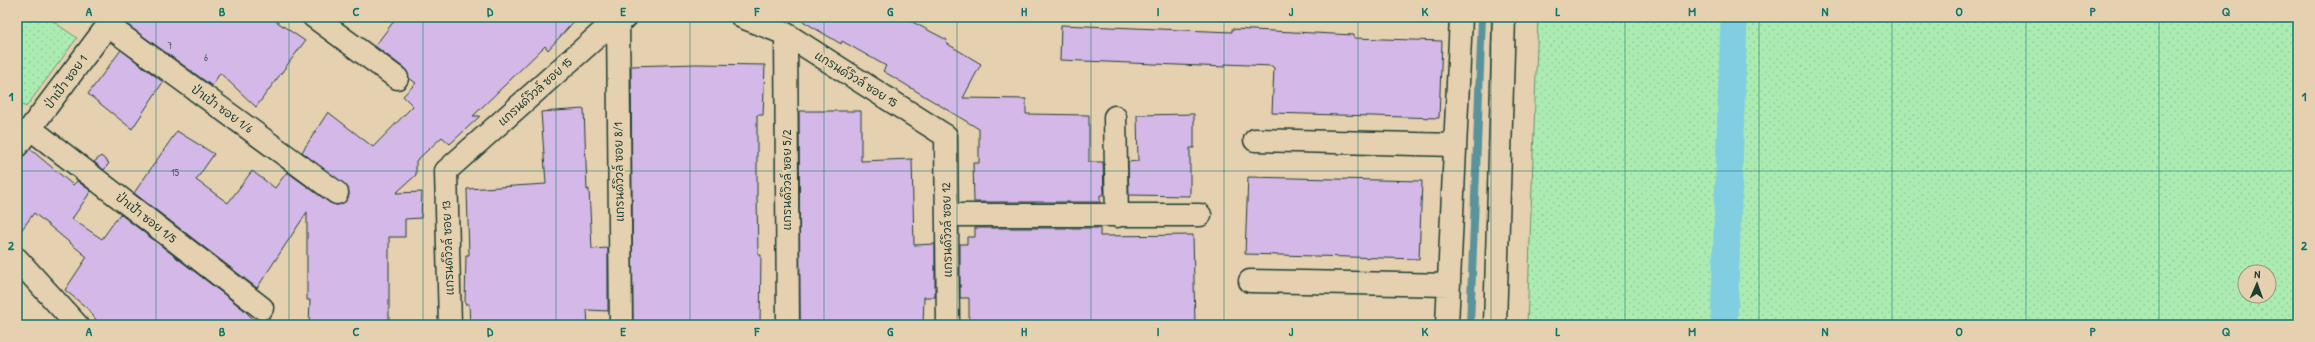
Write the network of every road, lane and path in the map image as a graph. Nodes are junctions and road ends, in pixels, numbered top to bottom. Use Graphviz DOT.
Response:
graph roads {
  1 [pos="314,17"];
  2 [pos="742,17"];
  3 [pos="1460,17"];
  4 [pos="1504,17"];
  5 [pos="622,18"];
  6 [pos="110,21"];
  7 [pos="786,34"];
  8 [pos="397,78"];
  9 [pos="1115,117"];
  10 [pos="946,136"];
  11 [pos="24,138"];
  12 [pos="1255,140"];
  13 [pos="1455,145"];
  14 [pos="446,171"];
  15 [pos="337,193"];
  16 [pos="947,215"];
  17 [pos="1200,215"];
  18 [pos="1117,216"];
  19 [pos="17,259"];
  20 [pos="1250,281"];
  21 [pos="1449,285"];
  22 [pos="262,308"];
  23 [pos="77,325"];
  24 [pos="450,325"];
  25 [pos="621,325"];
  26 [pos="788,325"];
  27 [pos="948,325"];
  28 [pos="1447,325"];
  29 [pos="1494,325"];
  1 -- 8 [label="street"];
  2 -- 7 [label="street, แกรนด์วิวล์ ซอย 15"];
  3 -- 13 [label="street"];
  4 -- 29 [label="street"];
  5 -- 14 [label="street, แกรนด์วิวล์ ซอย 15"];
  5 -- 25 [label="street, แกรนด์วิวล์ ซอย 8/1"];
  6 -- 11 [label="street, ป่าเป้า ซอย 1"];
  6 -- 15 [label="street, ป่าเป้า ซอย 1/6"];
  7 -- 10 [label="street, แกรนด์วิวล์ ซอย 15"];
  7 -- 26 [label="street, แกรนด์วิวล์ ซอย 5/2"];
  9 -- 18 [label="street"];
  10 -- 16 [label="street, แกรนด์วิวล์ ซอย 12"];
  11 -- 22 [label="street, ป่าเป้า ซอย 1/5"];
  12 -- 13 [label="street"];
  13 -- 21 [label="street"];
  14 -- 24 [label="street, แกรนด์วิวล์ ซอย 13"];
  16 -- 18 [label="street"];
  16 -- 27 [label="street, แกรนด์วิวล์ ซอย 12"];
  17 -- 18 [label="street"];
  19 -- 23 [label="street"];
  20 -- 21 [label="street"];
  21 -- 28 [label="street"];
}
